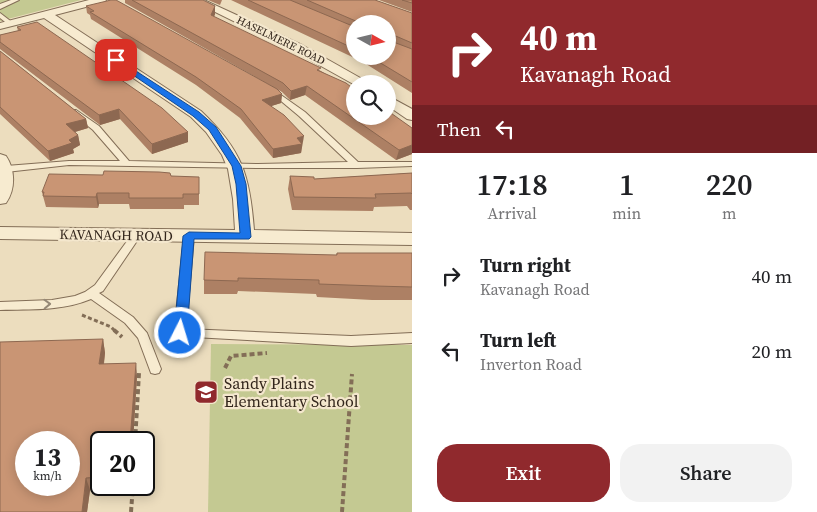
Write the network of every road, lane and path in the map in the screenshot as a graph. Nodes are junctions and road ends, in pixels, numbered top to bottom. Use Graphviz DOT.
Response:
graph roads {
  1 [pos="16,0"];
  2 [pos="101,0"];
  3 [pos="196,0"];
  4 [pos="2,5"];
  5 [pos="46,14"];
  6 [pos="0,15"];
  7 [pos="5,25"];
  8 [pos="348,75"];
  9 [pos="264,86"];
  10 [pos="66,105"];
  11 [pos="396,105"];
  12 [pos="412,116"];
  13 [pos="2,162"];
  14 [pos="127,164"];
  15 [pos="412,164"];
  16 [pos="237,166"];
  17 [pos="357,166"];
  18 [pos="0,199"];
  19 [pos="0,233"];
  20 [pos="136,235"];
  21 [pos="189,236"];
  22 [pos="246,237"];
  23 [pos="412,239"];
  24 [pos="92,294"];
  25 [pos="0,306"];
  26 [pos="82,315"];
  27 [pos="412,338"];
  28 [pos="124,339"];
  29 [pos="155,369"];
  30 [pos="139,370"];
  31 [pos="352,374"];
  32 [pos="136,431"];
  33 [pos="132,496"];
  34 [pos="131,512"];
  35 [pos="342,512"];
  1 -- 4 [label="lane"];
  2 -- 5 [label="street"];
  3 -- 8 [label="street, HASELMERE ROAD"];
  5 -- 7 [label="street"];
  5 -- 16 [label="street"];
  6 -- 7 [label="lane"];
  9 -- 17 [label="lane"];
  10 -- 14 [label="lane"];
  11 -- 12 [label="street"];
  13 -- 14 [label="lane"];
  13 -- 18 [label="street"];
  14 -- 16 [label="lane"];
  15 -- 17 [label="lane"];
  16 -- 17 [label="lane"];
  16 -- 22 [label="street"];
  19 -- 20 [label="street, KAVANAGH ROAD"];
  20 -- 21 [label="street, KAVANAGH ROAD"];
  20 -- 24 [label="lane"];
  21 -- 22 [label="street, KAVANAGH ROAD"];
  21 -- 27 [label="lane"];
  22 -- 23 [label="street, KAVANAGH ROAD"];
  25 -- 24 [label="lane, one-way"];
  24 -- 29 [label="lane"];
  26 -- 28 [label="path"];
  30 -- 32 [label="path"];
  31 -- 35 [label="path"];
  33 -- 34 [label="path"];
}
